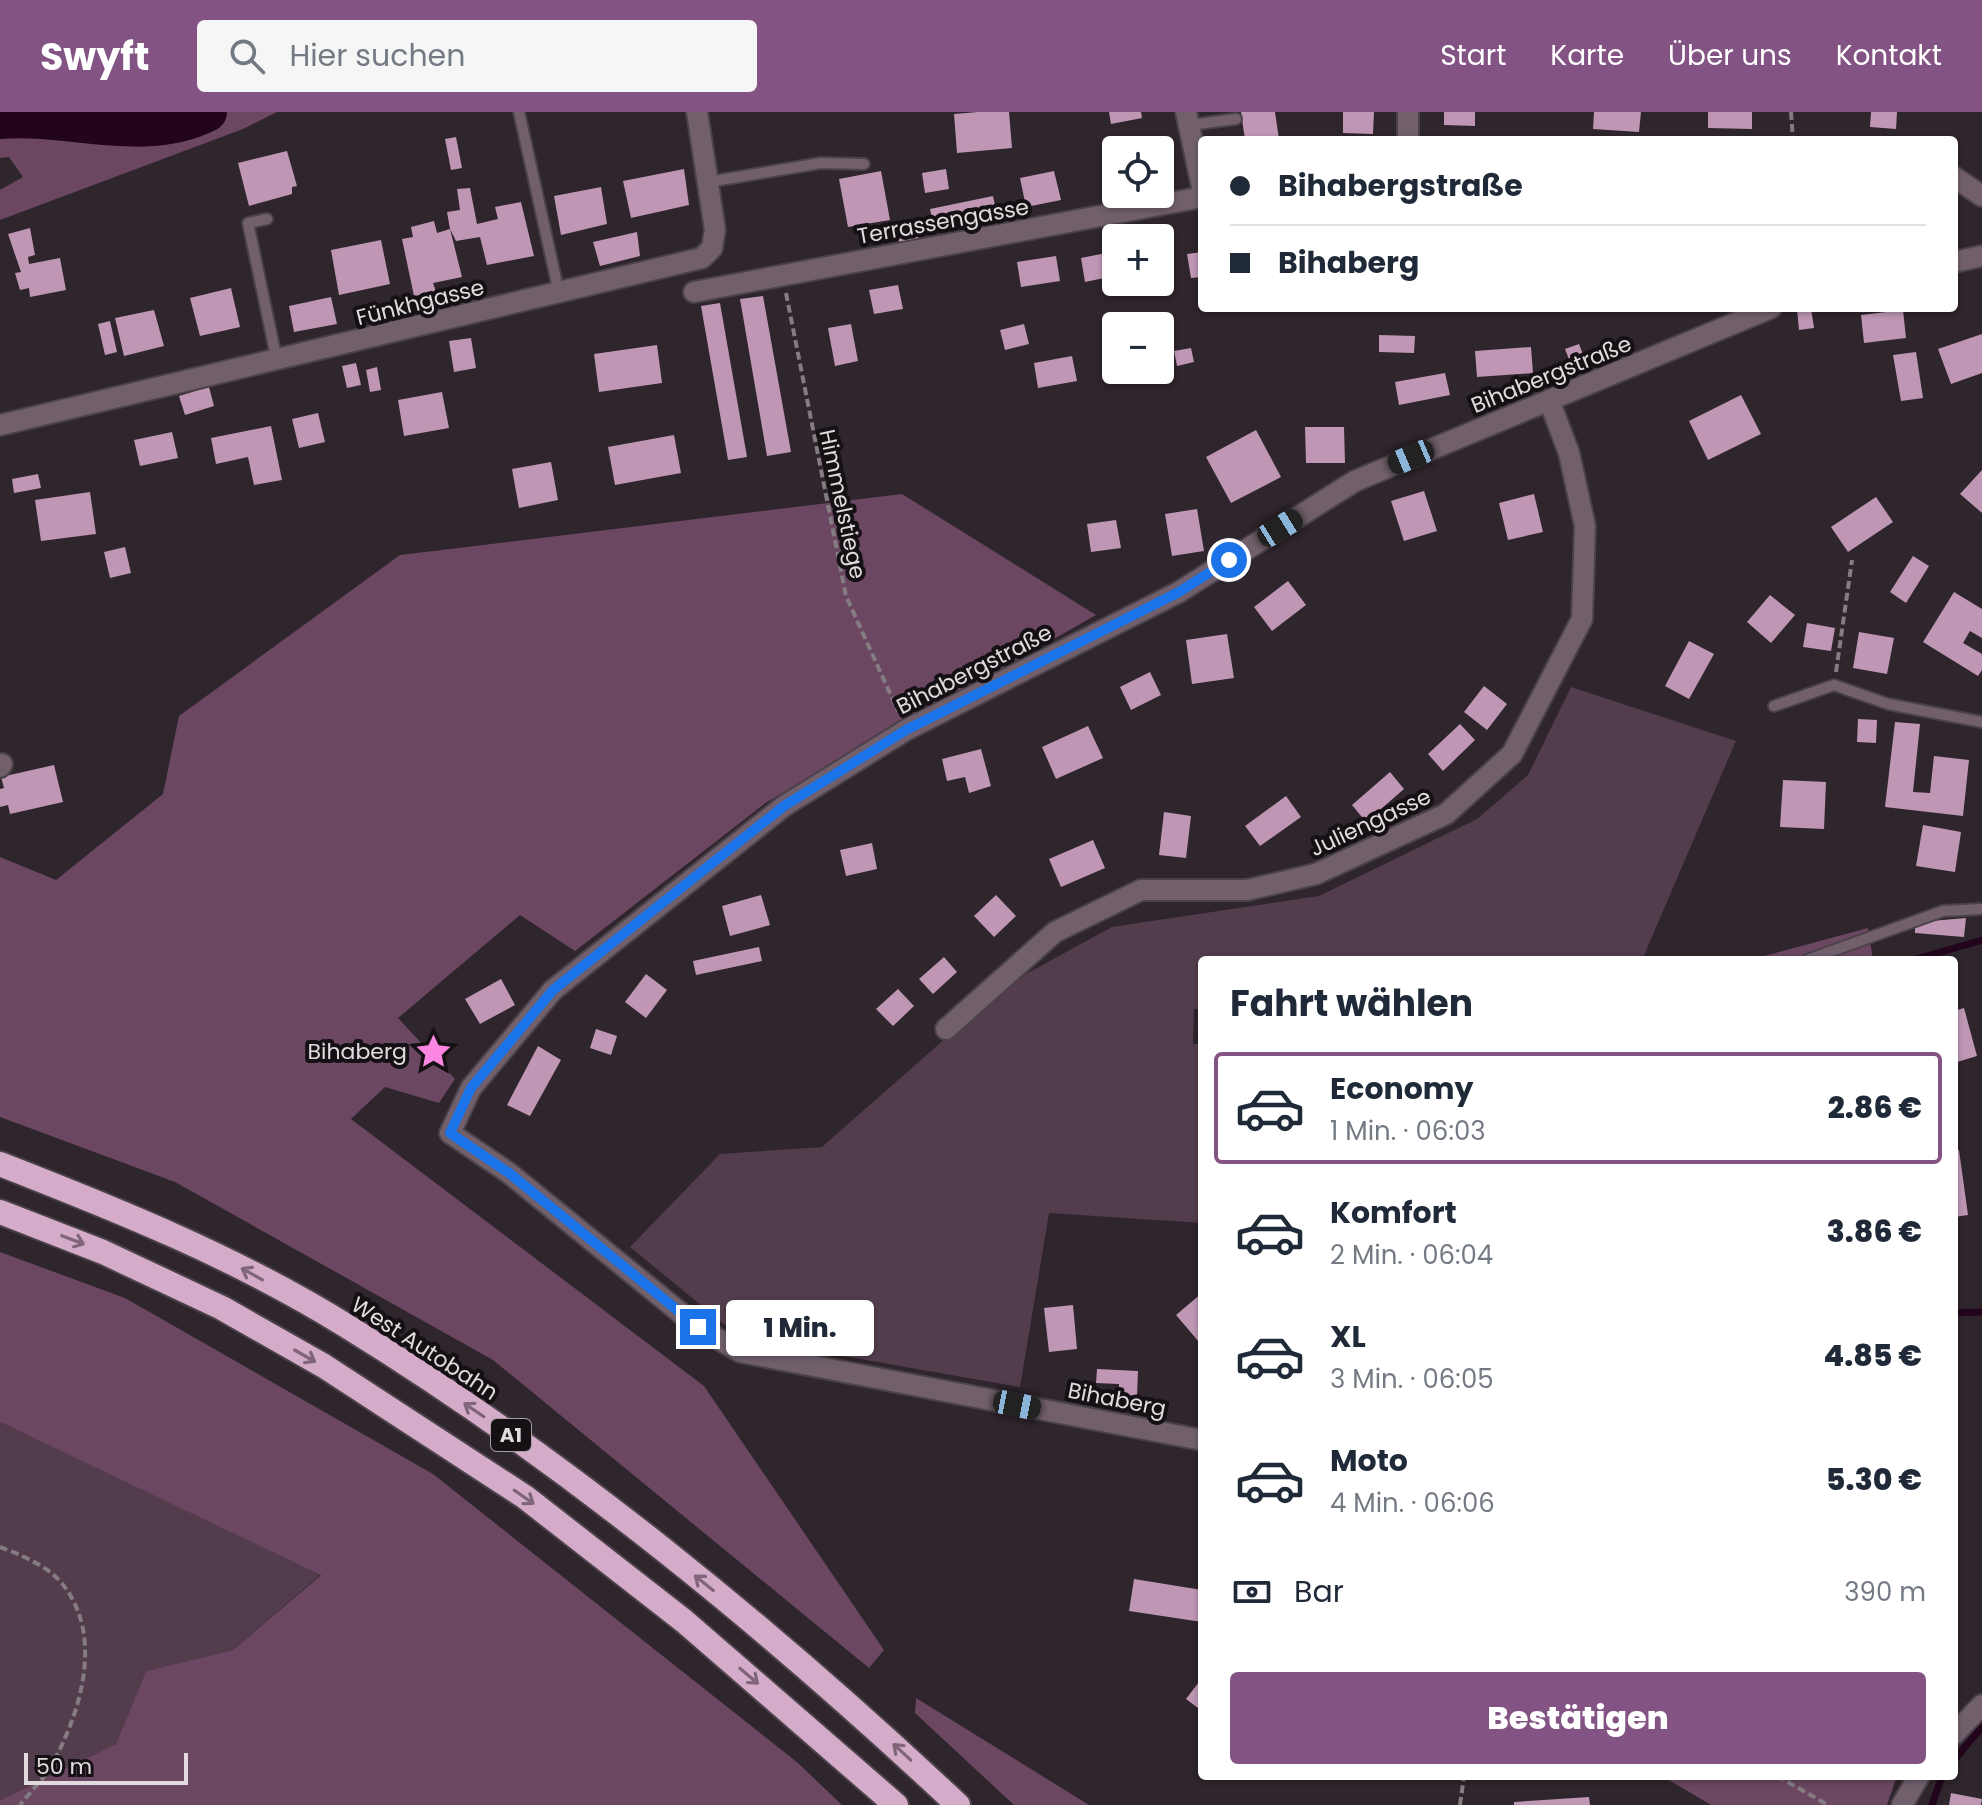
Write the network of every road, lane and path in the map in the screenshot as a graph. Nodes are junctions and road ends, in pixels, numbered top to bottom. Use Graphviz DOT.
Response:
graph roads {
  1 [pos="519,112"];
  2 [pos="697,112"];
  3 [pos="1408,112"];
  4 [pos="1791,112"];
  5 [pos="1188,118"];
  6 [pos="1236,119"];
  7 [pos="1408,136"];
  8 [pos="1793,136"];
  9 [pos="864,164"];
  10 [pos="1198,167"];
  11 [pos="1958,180"];
  12 [pos="708,182"];
  13 [pos="1982,196"];
  14 [pos="1198,198"];
  15 [pos="267,219"];
  16 [pos="1982,256"];
  17 [pos="1958,261"];
  18 [pos="783,275"];
  19 [pos="694,292"];
  20 [pos="559,293"];
  21 [pos="1761,312"];
  22 [pos="277,361"];
  23 [pos="1549,400"];
  24 [pos="0,425"];
  25 [pos="1852,560"];
  26 [pos="1834,685"];
  27 [pos="1774,706"];
  28 [pos="1982,722"];
  29 [pos="906,730"];
  30 [pos="1982,909"];
  31 [pos="1818,956"];
  32 [pos="946,1029"];
  33 [pos="0,1164"];
  34 [pos="0,1212"];
  35 [pos="588,1236"];
  36 [pos="1198,1439"];
  37 [pos="0,1547"];
  38 [pos="1982,1705"];
  39 [pos="1958,1730"];
  40 [pos="1463,1780"];
  41 [pos="1784,1780"];
  42 [pos="1917,1780"];
  43 [pos="20,1805"];
  44 [pos="896,1805"];
  45 [pos="958,1805"];
  46 [pos="1460,1805"];
  47 [pos="1828,1805"];
  48 [pos="1902,1805"];
  1 -- 20 [label="lane"];
  2 -- 12 [label="street, Fünkhgasse"];
  3 -- 7 [label="street"];
  4 -- 8 [label="path"];
  5 -- 6 [label="lane"];
  5 -- 10 [label="street"];
  9 -- 12 [label="lane"];
  11 -- 13 [label="street"];
  12 -- 20 [label="street, Fünkhgasse"];
  14 -- 18 [label="street, Terrassengasse"];
  15 -- 22 [label="lane"];
  16 -- 17 [label="street"];
  18 -- 19 [label="street, Terrassengasse"];
  18 -- 29 [label="path, Himmelstiege"];
  20 -- 22 [label="street, Fünkhgasse"];
  21 -- 23 [label="street, Bihabergstraße"];
  22 -- 24 [label="street, Fünkhgasse"];
  23 -- 29 [label="street, Bihabergstraße"];
  23 -- 32 [label="street, Juliengasse"];
  25 -- 26 [label="path"];
  26 -- 27 [label="lane"];
  26 -- 28 [label="lane"];
  29 -- 35 [label="street, Bihabergstraße"];
  30 -- 31 [label="lane"];
  45 -- 33 [label="highway, West Autobahn / A1, one-way"];
  34 -- 44 [label="highway, A1, one-way"];
  35 -- 36 [label="street, Bihaberg"];
  37 -- 43 [label="path"];
  38 -- 39 [label="street"];
  40 -- 46 [label="path"];
  41 -- 47 [label="path"];
  42 -- 48 [label="street"];
}
